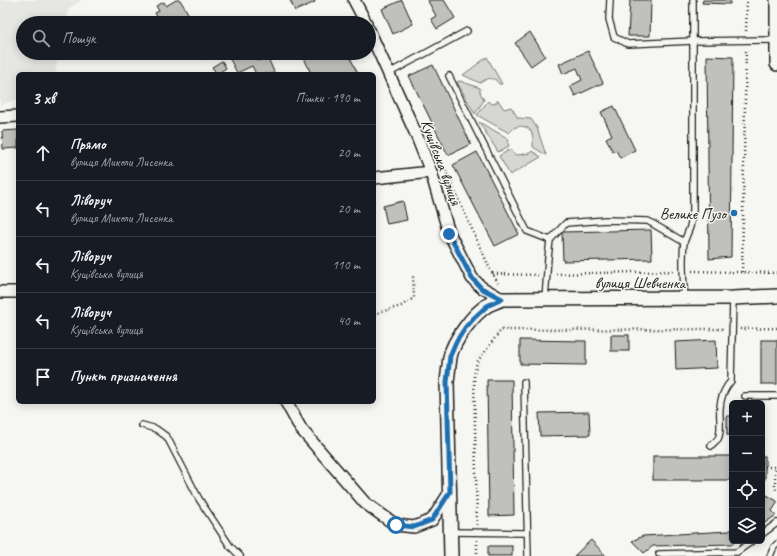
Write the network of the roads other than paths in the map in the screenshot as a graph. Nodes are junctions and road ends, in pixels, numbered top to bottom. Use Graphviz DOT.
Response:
graph roads {
  1 [pos="354,0"];
  2 [pos="610,0"];
  3 [pos="693,0"];
  4 [pos="777,0"];
  5 [pos="362,16"];
  6 [pos="467,31"];
  7 [pos="693,40"];
  8 [pos="777,40"];
  9 [pos="376,45"];
  10 [pos="777,64"];
  11 [pos="389,74"];
  12 [pos="449,76"];
  13 [pos="16,116"];
  14 [pos="0,117"];
  15 [pos="431,172"];
  16 [pos="376,178"];
  17 [pos="550,240"];
  18 [pos="684,242"];
  19 [pos="0,292"];
  20 [pos="16,292"];
  21 [pos="777,296"];
  22 [pos="685,298"];
  23 [pos="733,298"];
  24 [pos="502,299"];
  25 [pos="545,299"];
  26 [pos="524,382"];
  27 [pos="745,396"];
  28 [pos="777,396"];
  29 [pos="287,404"];
  30 [pos="142,425"];
  31 [pos="711,446"];
  32 [pos="450,492"];
  33 [pos="777,523"];
  34 [pos="450,532"];
  35 [pos="765,532"];
  36 [pos="527,533"];
  37 [pos="748,544"];
  38 [pos="777,544"];
  39 [pos="659,554"];
  40 [pos="240,556"];
  41 [pos="451,556"];
  42 [pos="528,556"];
  43 [pos="770,556"];
  1 -- 5 [label="street"];
  2 -- 7 [label="lane"];
  3 -- 7 [label="lane"];
  4 -- 8 [label="street"];
  6 -- 11 [label="lane"];
  7 -- 8 [label="lane"];
  7 -- 18 [label="lane"];
  8 -- 10 [label="street"];
  9 -- 11 [label="street, Кущівська вулиця"];
  11 -- 15 [label="street, Кущівська вулиця"];
  12 -- 17 [label="lane"];
  13 -- 14 [label="street"];
  15 -- 16 [label="street"];
  15 -- 24 [label="street, Кущівська вулиця"];
  17 -- 18 [label="lane"];
  17 -- 25 [label="lane"];
  18 -- 22 [label="lane"];
  19 -- 20 [label="street"];
  21 -- 23 [label="street, вулиця Шевченка"];
  22 -- 23 [label="street, вулиця Шевченка"];
  22 -- 25 [label="street, вулиця Шевченка"];
  23 -- 31 [label="lane"];
  24 -- 25 [label="street, вулиця Шевченка"];
  24 -- 32 [label="street"];
  26 -- 36 [label="lane"];
  27 -- 28 [label="lane"];
  29 -- 32 [label="street"];
  30 -- 40 [label="lane"];
  32 -- 34 [label="street"];
  33 -- 35 [label="lane"];
  34 -- 36 [label="lane"];
  34 -- 41 [label="street"];
  36 -- 42 [label="lane"];
  37 -- 39 [label="lane"];
  38 -- 43 [label="lane"];
}
